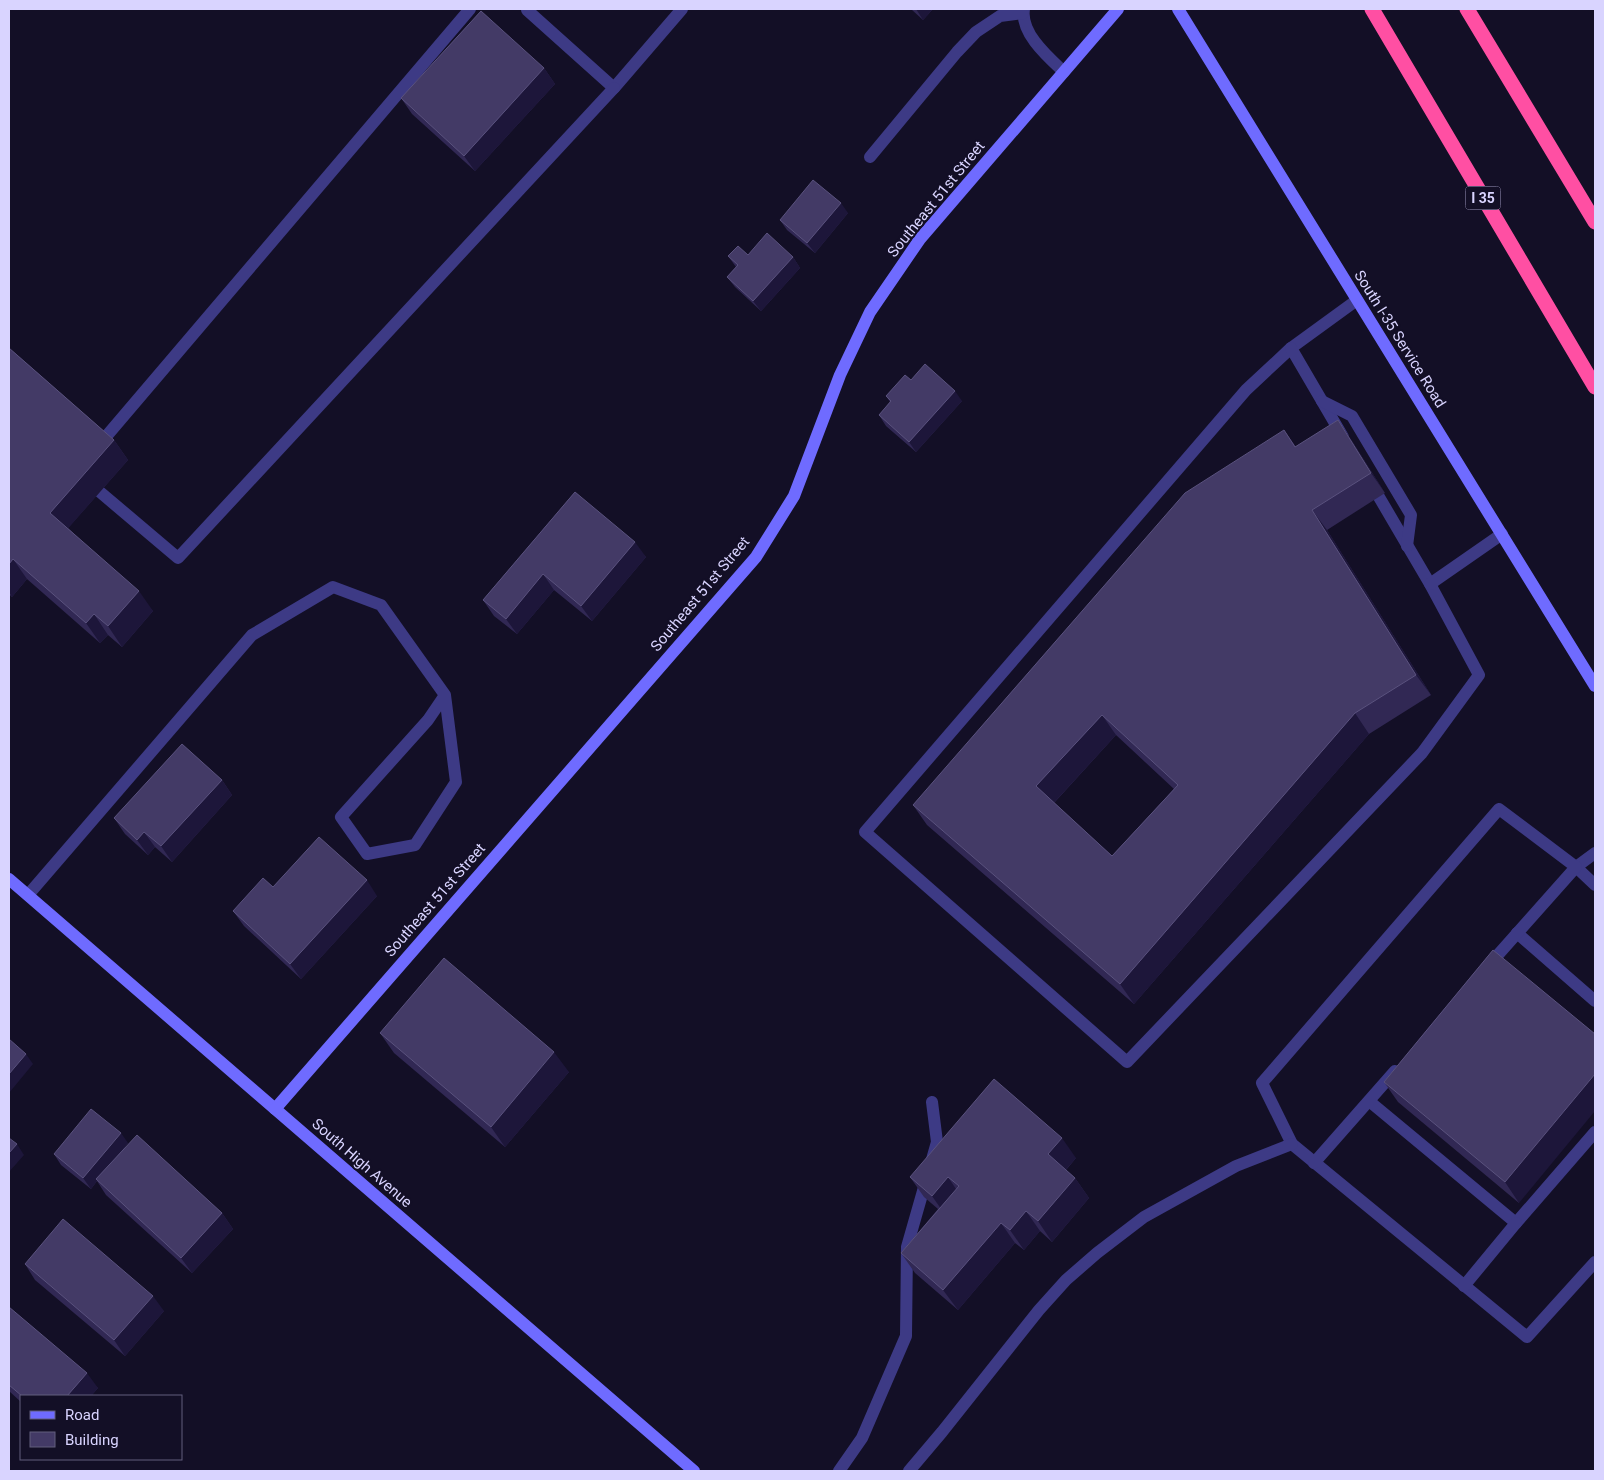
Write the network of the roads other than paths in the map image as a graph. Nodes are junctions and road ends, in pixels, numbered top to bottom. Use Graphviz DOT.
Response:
graph roads {
  1 [pos="470,9"];
  2 [pos="527,9"];
  3 [pos="682,9"];
  4 [pos="1118,9"];
  5 [pos="1178,9"];
  6 [pos="1372,9"];
  7 [pos="1467,9"];
  8 [pos="1023,11"];
  9 [pos="1064,72"];
  10 [pos="614,88"];
  11 [pos="870,157"];
  12 [pos="1595,222"];
  13 [pos="1356,300"];
  14 [pos="1291,348"];
  15 [pos="1595,386"];
  16 [pos="1322,401"];
  17 [pos="104,439"];
  18 [pos="1347,444"];
  19 [pos="100,492"];
  20 [pos="1379,497"];
  21 [pos="1502,534"];
  22 [pos="1407,546"];
  23 [pos="1430,584"];
  24 [pos="1595,686"];
  25 [pos="445,695"];
  26 [pos="1595,853"];
  27 [pos="1576,867"];
  28 [pos="9,878"];
  29 [pos="1595,885"];
  30 [pos="28,895"];
  31 [pos="1517,934"];
  32 [pos="1478,977"];
  33 [pos="1595,1001"];
  34 [pos="1401,1064"];
  35 [pos="1369,1100"];
  36 [pos="932,1102"];
  37 [pos="275,1110"];
  38 [pos="1595,1132"];
  39 [pos="1292,1144"];
  40 [pos="1314,1163"];
  41 [pos="1516,1223"];
  42 [pos="1595,1262"];
  43 [pos="1464,1286"];
  44 [pos="694,1471"];
  45 [pos="839,1471"];
  46 [pos="909,1471"];
  1 -- 17 [label="lane"];
  2 -- 10 [label="lane"];
  3 -- 10 [label="lane"];
  4 -- 9 [label="street, Southeast 51st Street"];
  5 -- 13 [label="street, South I-35 Service Road"];
  6 -- 15 [label="highway, I 35"];
  7 -- 12 [label="highway"];
  8 -- 9 [label="lane"];
  8 -- 11 [label="lane"];
  9 -- 37 [label="street, Southeast 51st Street"];
  10 -- 19 [label="lane"];
  13 -- 14 [label="lane"];
  13 -- 21 [label="street, South I-35 Service Road"];
  14 -- 16 [label="lane"];
  14 -- 23 [label="lane"];
  16 -- 18 [label="lane"];
  16 -- 22 [label="lane"];
  20 -- 22 [label="lane"];
  21 -- 23 [label="lane"];
  21 -- 24 [label="street, South I-35 Service Road"];
  22 -- 23 [label="lane"];
  25 -- 25 [label="lane"];
  25 -- 30 [label="lane"];
  26 -- 27 [label="lane"];
  27 -- 29 [label="lane"];
  27 -- 31 [label="lane"];
  27 -- 39 [label="lane"];
  28 -- 30 [label="street, South High Avenue"];
  30 -- 37 [label="street, South High Avenue"];
  31 -- 32 [label="lane"];
  31 -- 33 [label="lane"];
  34 -- 35 [label="lane"];
  35 -- 40 [label="lane"];
  35 -- 41 [label="lane"];
  36 -- 45 [label="lane"];
  37 -- 44 [label="street, South High Avenue"];
  38 -- 41 [label="lane"];
  39 -- 40 [label="lane"];
  39 -- 46 [label="lane"];
  40 -- 43 [label="lane"];
  41 -- 43 [label="lane"];
  42 -- 43 [label="lane"];
}
